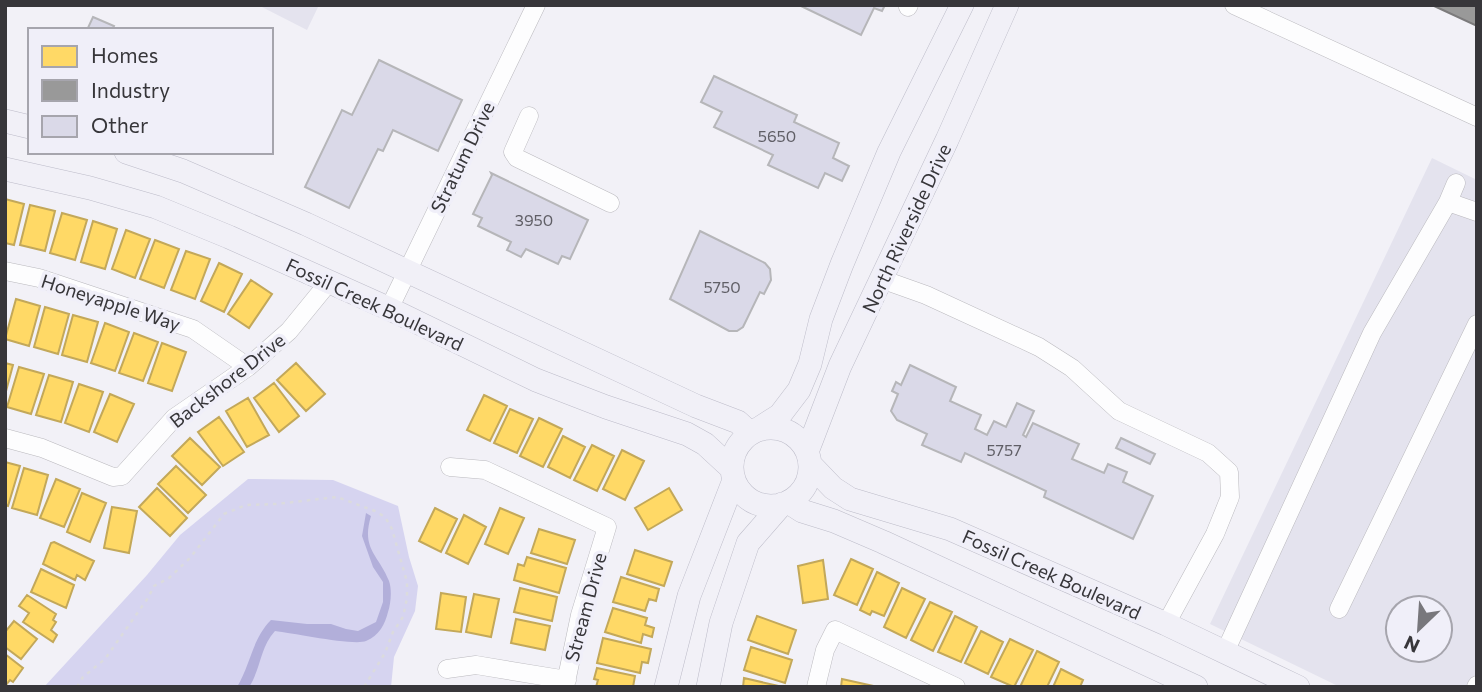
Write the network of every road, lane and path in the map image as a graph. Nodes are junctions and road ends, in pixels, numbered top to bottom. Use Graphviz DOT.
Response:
graph roads {
  1 [pos="536,5"];
  2 [pos="962,5"];
  3 [pos="1007,5"];
  4 [pos="1234,5"];
  5 [pos="529,116"];
  6 [pos="1477,117"];
  7 [pos="5,121"];
  8 [pos="28,127"];
  9 [pos="132,154"];
  10 [pos="5,169"];
  11 [pos="1456,183"];
  12 [pos="1448,202"];
  13 [pos="610,203"];
  14 [pos="1477,212"];
  15 [pos="5,271"];
  16 [pos="407,272"];
  17 [pos="881,279"];
  18 [pos="329,282"];
  19 [pos="390,309"];
  20 [pos="1477,324"];
  21 [pos="248,367"];
  22 [pos="754,431"];
  23 [pos="5,438"];
  24 [pos="809,458"];
  25 [pos="450,467"];
  26 [pos="732,474"];
  27 [pos="785,503"];
  28 [pos="1339,609"];
  29 [pos="1166,624"];
  30 [pos="1225,652"];
  31 [pos="447,669"];
  32 [pos="566,683"];
  33 [pos="77,687"];
  34 [pos="364,687"];
  35 [pos="666,687"];
  36 [pos="708,687"];
  37 [pos="816,687"];
  38 [pos="956,687"];
  39 [pos="1196,687"];
  40 [pos="1298,687"];
  1 -- 16 [label="street, Stratum Drive"];
  2 -- 22 [label="main road, North Riverside Drive"];
  3 -- 17 [label="main road, North Riverside Drive"];
  4 -- 6 [label="street"];
  5 -- 13 [label="street"];
  7 -- 8 [label="main road"];
  9 -- 16 [label="main road"];
  10 -- 18 [label="main road, Fossil Creek Boulevard"];
  11 -- 12 [label="street"];
  12 -- 14 [label="street"];
  12 -- 30 [label="street"];
  15 -- 21 [label="street, Honeyapple Way"];
  16 -- 19 [label="street, Stratum Drive"];
  16 -- 22 [label="main road"];
  17 -- 24 [label="main road, North Riverside Drive"];
  17 -- 29 [label="street"];
  18 -- 19 [label="main road, Fossil Creek Boulevard"];
  18 -- 21 [label="street, Backshore Drive"];
  19 -- 26 [label="main road, Fossil Creek Boulevard"];
  20 -- 28 [label="street"];
  21 -- 23 [label="street, Backshore Drive"];
  22 -- 24 [label="main road"];
  22 -- 26 [label="main road"];
  24 -- 27 [label="main road"];
  24 -- 29 [label="main road, Fossil Creek Boulevard"];
  25 -- 32 [label="street, Stream Drive"];
  26 -- 27 [label="main road"];
  26 -- 35 [label="main road"];
  27 -- 36 [label="main road"];
  27 -- 39 [label="main road"];
  29 -- 30 [label="main road, Fossil Creek Boulevard"];
  30 -- 40 [label="main road, Fossil Creek Boulevard"];
  31 -- 32 [label="street"];
  33 -- 34 [label="path"];
  37 -- 38 [label="street"];
}
